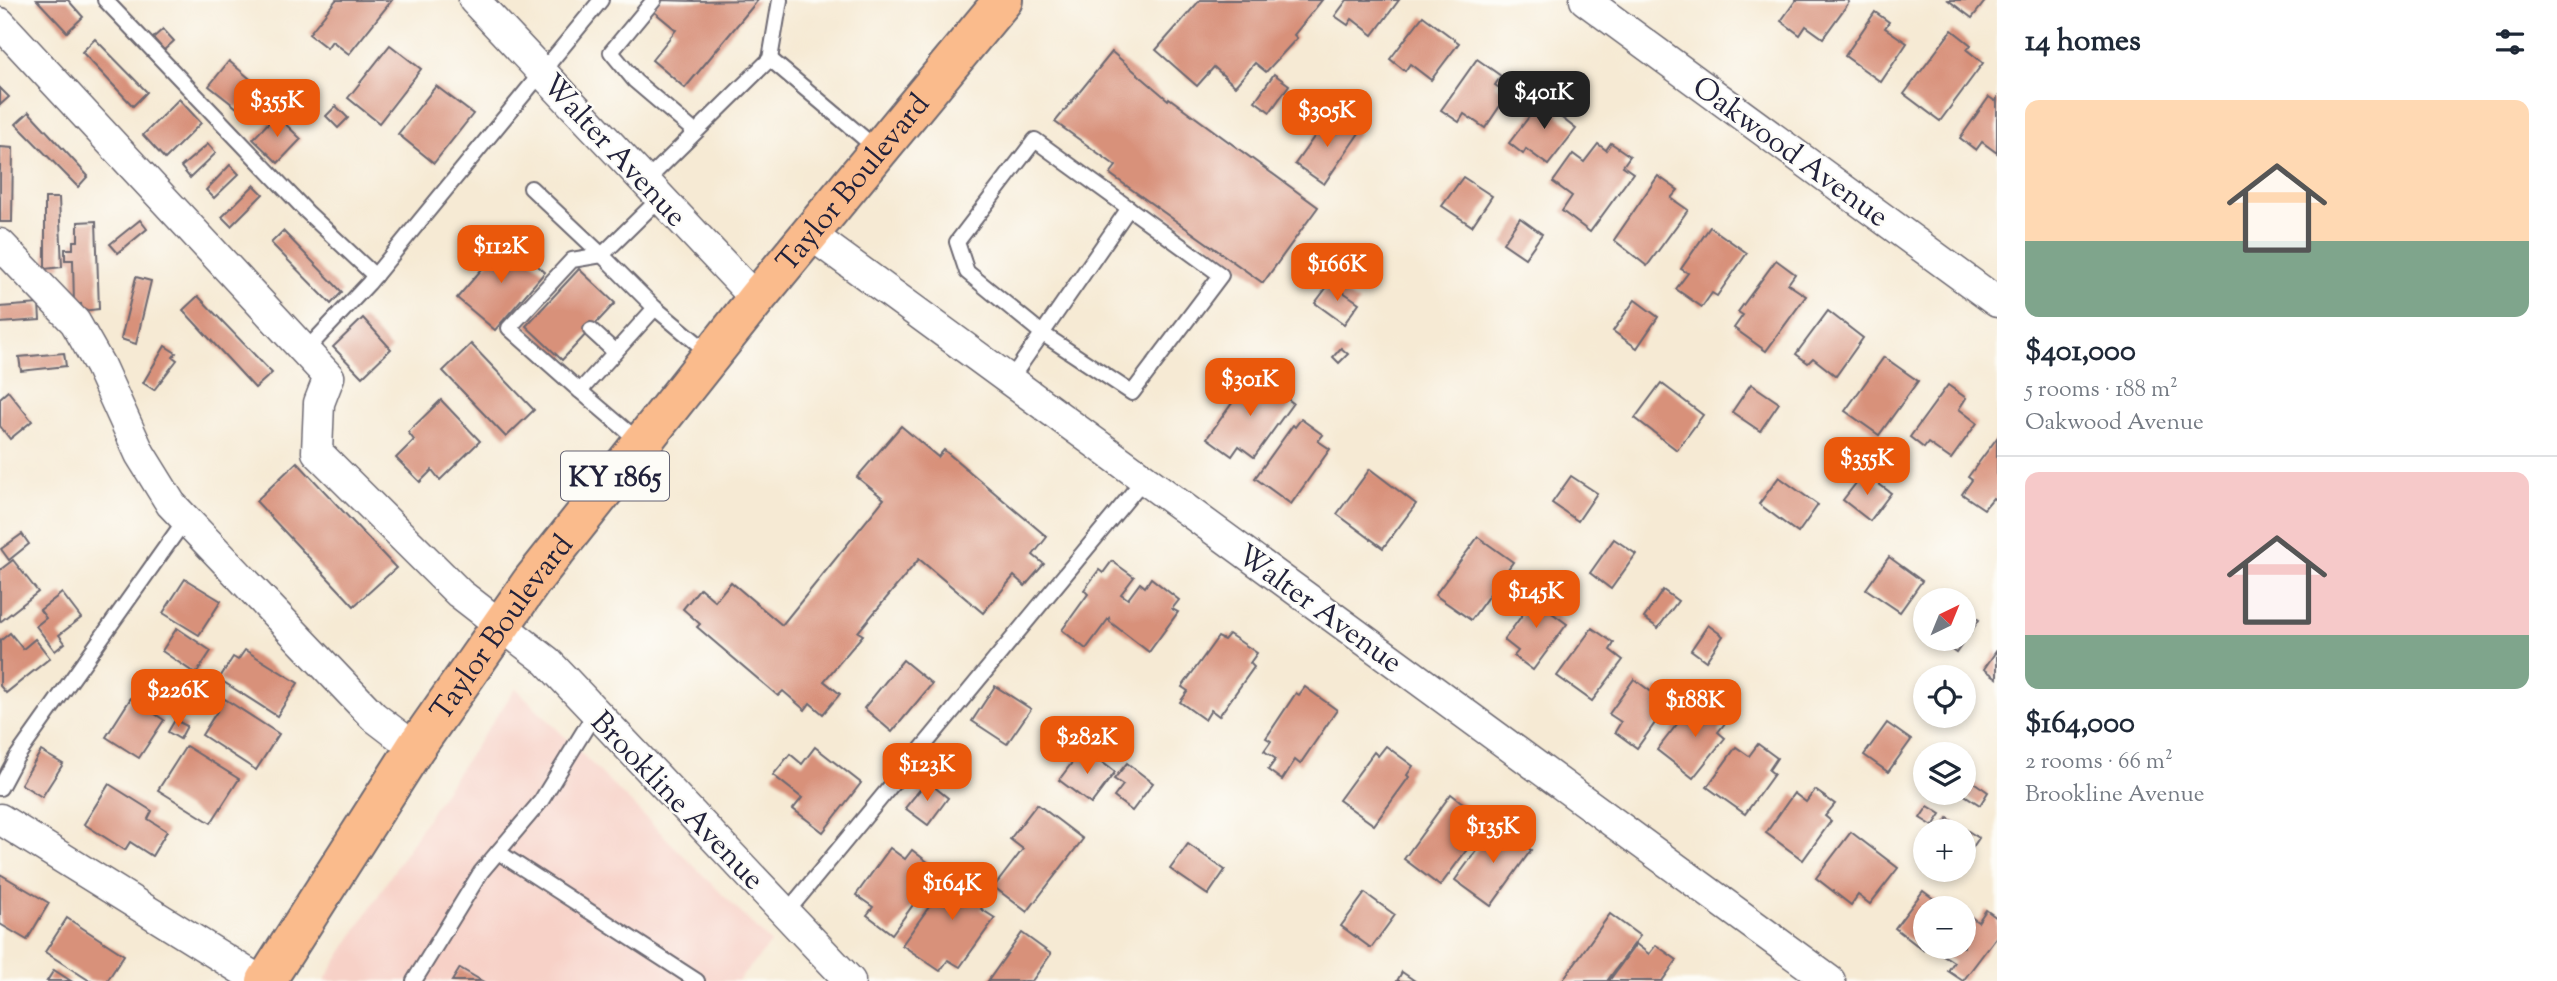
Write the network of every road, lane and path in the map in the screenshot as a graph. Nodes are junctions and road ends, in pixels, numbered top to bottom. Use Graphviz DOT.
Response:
graph roads {
  1 [pos="105,0"];
  2 [pos="474,0"];
  3 [pos="601,0"];
  4 [pos="654,0"];
  5 [pos="780,0"];
  6 [pos="1003,0"];
  7 [pos="1585,0"];
  8 [pos="0,23"];
  9 [pos="770,59"];
  10 [pos="541,71"];
  11 [pos="695,132"];
  12 [pos="879,151"];
  13 [pos="531,188"];
  14 [pos="653,190"];
  15 [pos="1129,208"];
  16 [pos="810,234"];
  17 [pos="0,244"];
  18 [pos="602,255"];
  19 [pos="375,276"];
  20 [pos="756,299"];
  21 [pos="1997,302"];
  22 [pos="655,308"];
  23 [pos="591,330"];
  24 [pos="1043,334"];
  25 [pos="306,350"];
  26 [pos="615,352"];
  27 [pos="711,355"];
  28 [pos="1010,380"];
  29 [pos="580,391"];
  30 [pos="641,444"];
  31 [pos="1144,479"];
  32 [pos="186,520"];
  33 [pos="500,625"];
  34 [pos="594,713"];
  35 [pos="415,748"];
  36 [pos="0,788"];
  37 [pos="0,819"];
  38 [pos="498,852"];
  39 [pos="786,913"];
  40 [pos="260,981"];
  41 [pos="265,981"];
  42 [pos="414,981"];
  43 [pos="697,981"];
  44 [pos="850,981"];
  45 [pos="1830,981"];
  1 -- 19 [label="lane"];
  2 -- 10 [label="street, Walter Avenue"];
  3 -- 10 [label="lane"];
  4 -- 11 [label="lane"];
  5 -- 9 [label="lane"];
  6 -- 12 [label="main road, Taylor Boulevard / KY 1865"];
  7 -- 21 [label="street, Oakwood Avenue"];
  8 -- 25 [label="street"];
  9 -- 11 [label="lane"];
  9 -- 12 [label="lane"];
  10 -- 14 [label="street, Walter Avenue"];
  10 -- 19 [label="lane"];
  11 -- 14 [label="lane"];
  12 -- 16 [label="main road, Taylor Boulevard / KY 1865"];
  13 -- 18 [label="lane"];
  14 -- 18 [label="lane"];
  14 -- 20 [label="street, Walter Avenue"];
  15 -- 24 [label="lane"];
  15 -- 24 [label="lane"];
  15 -- 24 [label="lane"];
  16 -- 20 [label="main road, Taylor Boulevard / KY 1865"];
  16 -- 28 [label="street, Walter Avenue"];
  17 -- 32 [label="street"];
  18 -- 22 [label="lane"];
  18 -- 29 [label="lane"];
  19 -- 25 [label="lane"];
  20 -- 27 [label="main road, Taylor Boulevard / KY 1865"];
  22 -- 26 [label="lane"];
  22 -- 27 [label="lane"];
  23 -- 26 [label="lane"];
  24 -- 28 [label="lane"];
  25 -- 33 [label="street, Brookline Avenue"];
  26 -- 29 [label="lane"];
  27 -- 30 [label="main road, Taylor Boulevard / KY 1865"];
  28 -- 31 [label="street, Walter Avenue"];
  29 -- 30 [label="lane"];
  30 -- 33 [label="main road, Taylor Boulevard / KY 1865"];
  31 -- 39 [label="lane"];
  31 -- 45 [label="street, Walter Avenue"];
  32 -- 35 [label="street"];
  32 -- 36 [label="lane"];
  33 -- 34 [label="street, Brookline Avenue"];
  33 -- 35 [label="main road, Taylor Boulevard / KY 1865"];
  34 -- 38 [label="lane"];
  34 -- 39 [label="street, Brookline Avenue"];
  35 -- 41 [label="main road, Taylor Boulevard / KY 1865"];
  37 -- 40 [label="street"];
  38 -- 42 [label="lane"];
  38 -- 43 [label="lane"];
  39 -- 44 [label="street, Brookline Avenue"];
}
